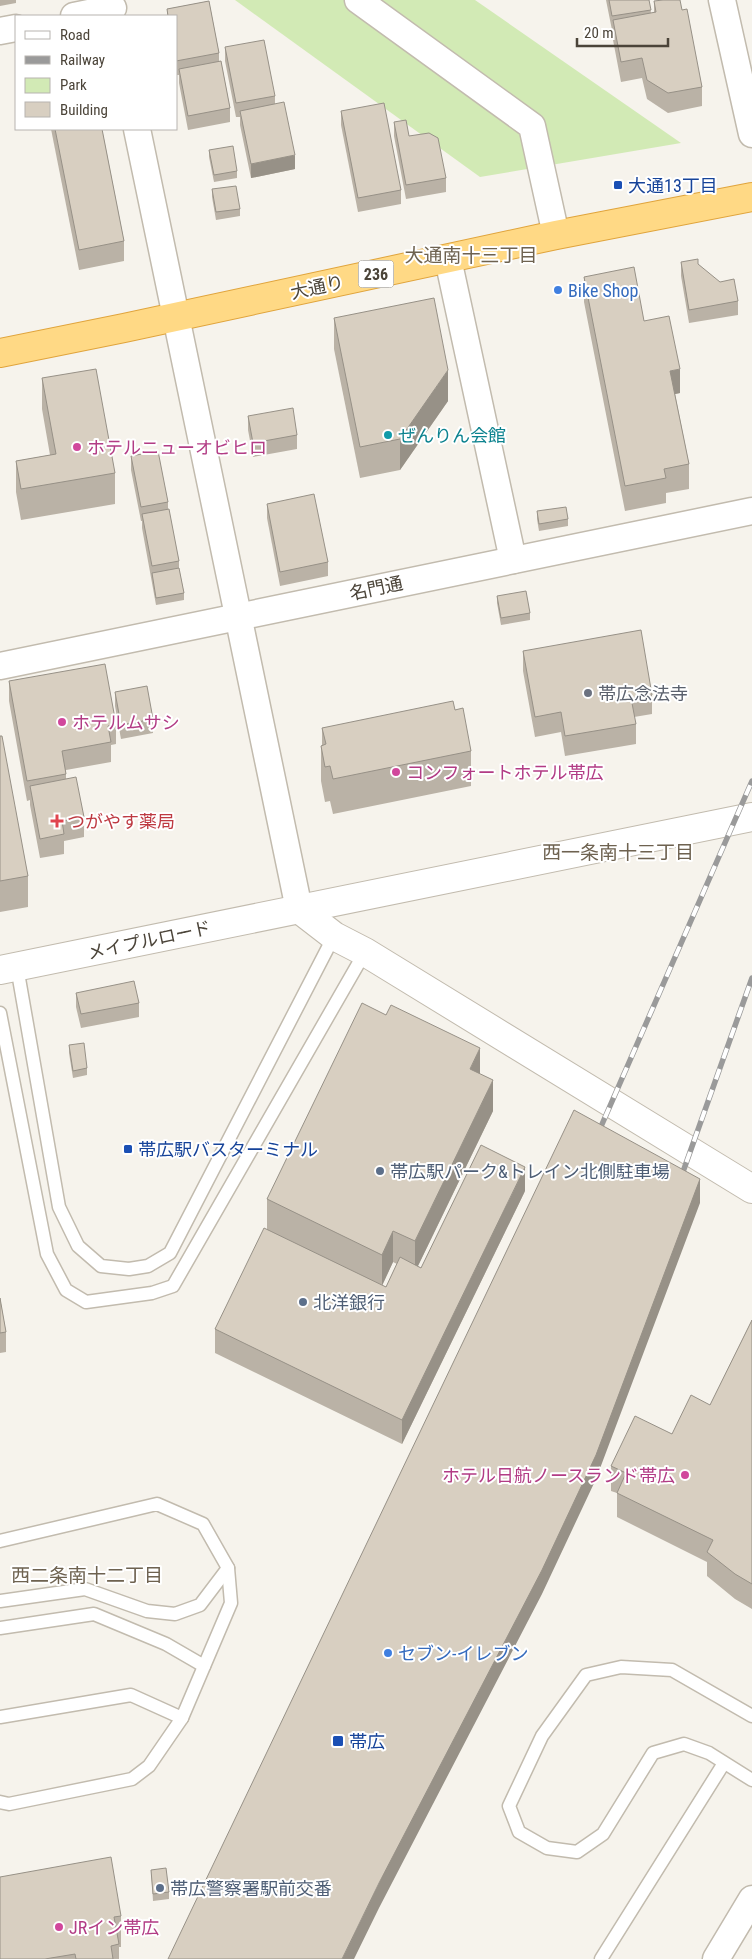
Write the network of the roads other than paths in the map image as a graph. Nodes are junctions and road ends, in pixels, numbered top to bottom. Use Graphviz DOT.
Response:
graph roads {
  1 [pos="358,0"];
  2 [pos="722,0"];
  3 [pos="112,8"];
  4 [pos="79,15"];
  5 [pos="15,28"];
  6 [pos="0,31"];
  7 [pos="747,89"];
  8 [pos="137,130"];
  9 [pos="752,134"];
  10 [pos="752,197"];
  11 [pos="556,234"];
  12 [pos="448,259"];
  13 [pos="175,317"];
  14 [pos="0,353"];
  15 [pos="752,511"];
  16 [pos="512,560"];
  17 [pos="239,616"];
  18 [pos="0,666"];
  19 [pos="752,817"];
  20 [pos="299,909"];
  21 [pos="334,936"];
  22 [pos="365,952"];
  23 [pos="9,969"];
  24 [pos="0,1013"];
  25 [pos="752,1189"];
  26 [pos="0,1541"];
  27 [pos="228,1568"];
  28 [pos="0,1601"];
  29 [pos="0,1628"];
  30 [pos="204,1666"];
  31 [pos="752,1716"];
  32 [pos="0,1718"];
  33 [pos="182,1718"];
  34 [pos="724,1763"];
  35 [pos="752,1780"];
  36 [pos="0,1802"];
  37 [pos="752,1899"];
  38 [pos="601,1959"];
  39 [pos="716,1959"];
  1 -- 11 [label="street"];
  2 -- 7 [label="street"];
  3 -- 4 [label="street"];
  5 -- 6 [label="street"];
  7 -- 9 [label="street"];
  8 -- 13 [label="street"];
  10 -- 11 [label="highway, 大通り / 236"];
  11 -- 12 [label="highway, 大通り / 236"];
  12 -- 13 [label="highway, 大通り / 236"];
  12 -- 16 [label="street"];
  13 -- 14 [label="highway, 大通り / 236"];
  13 -- 17 [label="street"];
  15 -- 16 [label="street, 名門通"];
  16 -- 17 [label="street, 名門通"];
  17 -- 18 [label="street, 名門通"];
  17 -- 20 [label="street"];
  19 -- 20 [label="street, メイプルロード"];
  20 -- 21 [label="street"];
  20 -- 23 [label="street, メイプルロード"];
  21 -- 22 [label="street"];
  21 -- 23 [label="lane"];
  22 -- 24 [label="lane"];
  22 -- 25 [label="street"];
  26 -- 27 [label="lane"];
  27 -- 28 [label="lane"];
  27 -- 30 [label="lane"];
  29 -- 30 [label="lane"];
  30 -- 33 [label="lane"];
  31 -- 34 [label="lane"];
  32 -- 33 [label="lane"];
  33 -- 36 [label="lane"];
  34 -- 35 [label="lane"];
  34 -- 38 [label="lane"];
  37 -- 39 [label="street"];
}
